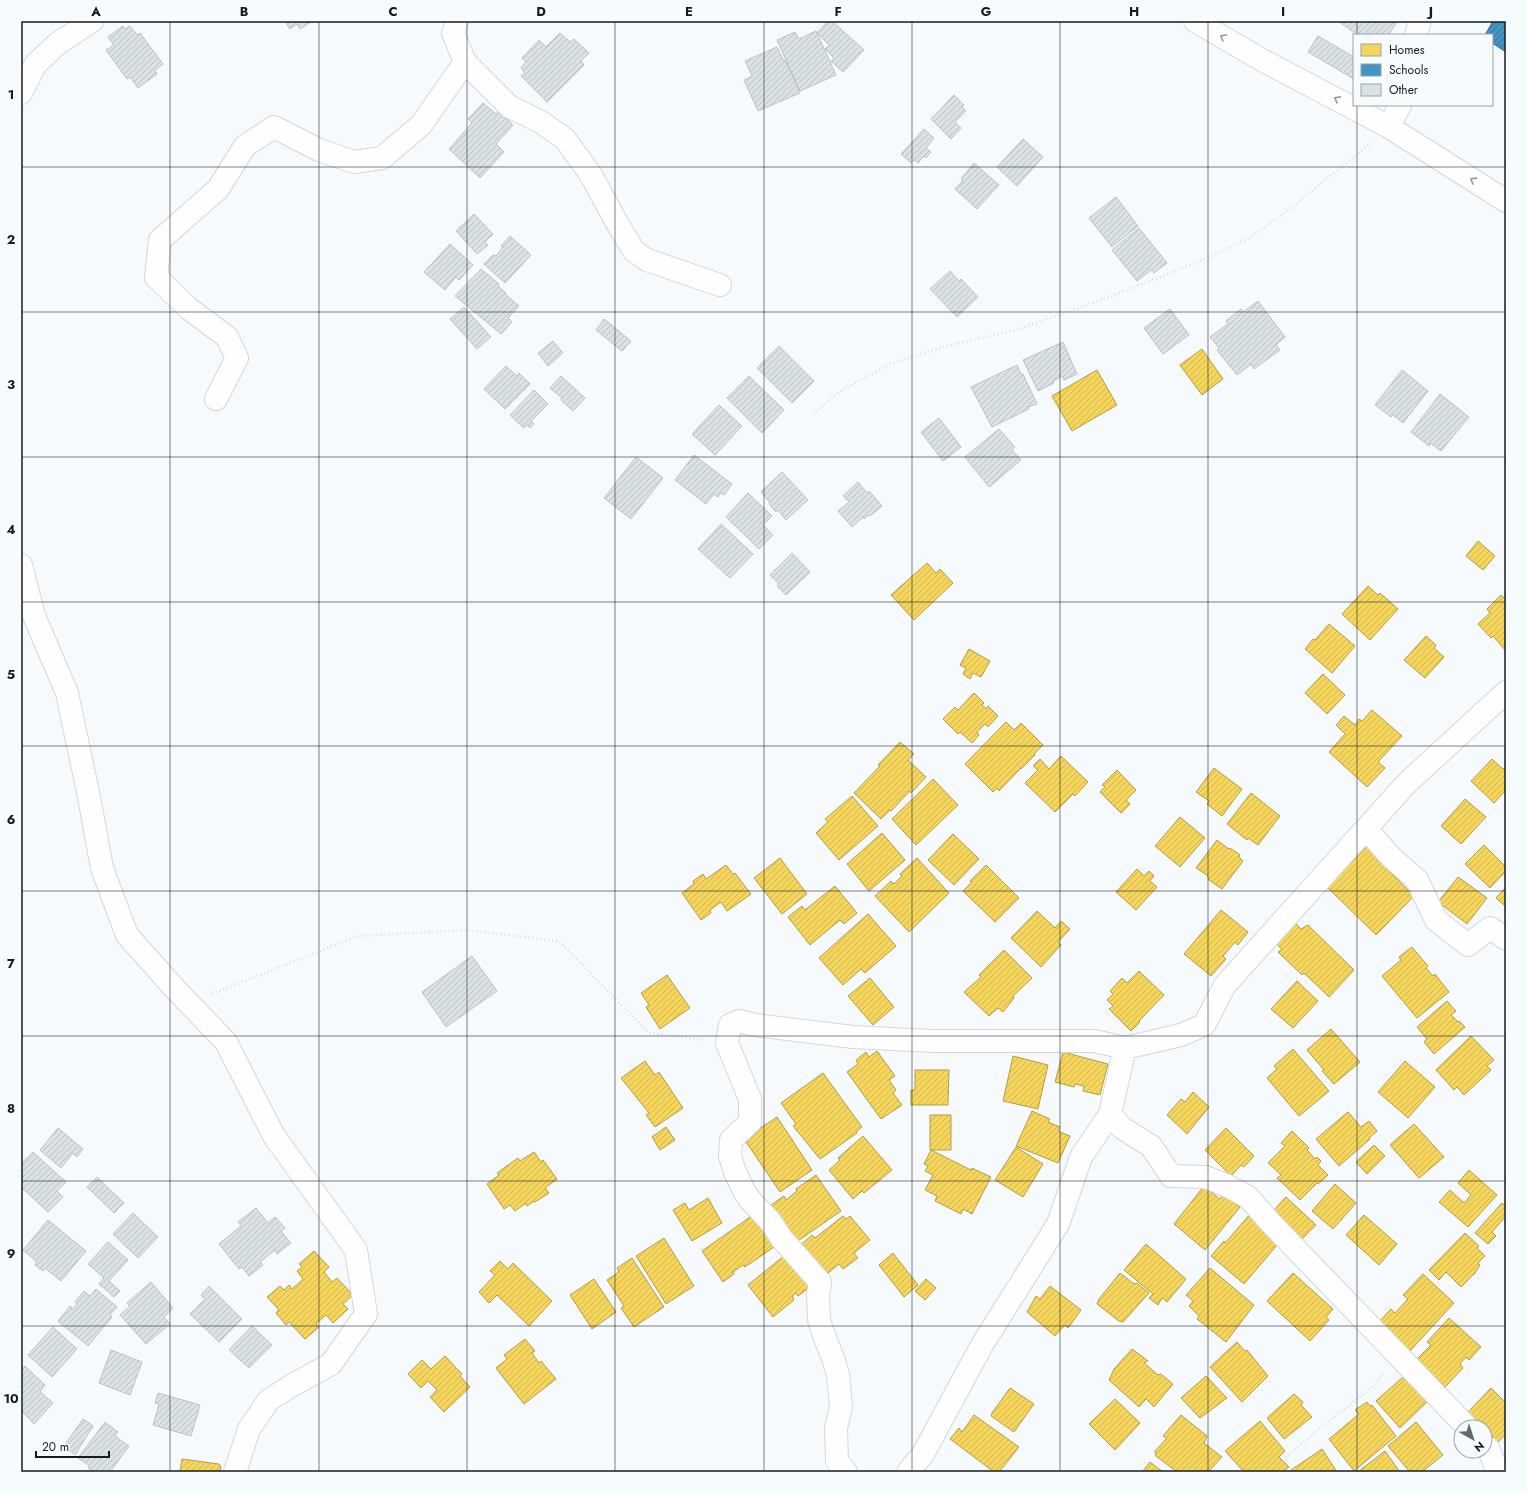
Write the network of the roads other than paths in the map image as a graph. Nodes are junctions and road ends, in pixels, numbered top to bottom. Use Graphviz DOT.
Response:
graph roads {
  1 [pos="92,21"];
  2 [pos="457,21"];
  3 [pos="1195,21"];
  4 [pos="1420,21"];
  5 [pos="1416,34"];
  6 [pos="465,62"];
  7 [pos="21,93"];
  8 [pos="1400,106"];
  9 [pos="1389,127"];
  10 [pos="1506,201"];
  11 [pos="720,285"];
  12 [pos="216,399"];
  13 [pos="21,565"];
  14 [pos="1506,692"];
  15 [pos="1366,829"];
  16 [pos="1506,939"];
  17 [pos="1125,1048"];
  18 [pos="1110,1114"];
  19 [pos="1459,1419"];
  20 [pos="1493,1450"];
  21 [pos="235,1472"];
  22 [pos="846,1472"];
  23 [pos="908,1472"];
  24 [pos="1498,1472"];
  1 -- 7 [label="street"];
  2 -- 6 [label="street"];
  9 -- 3 [label="street, one-way"];
  4 -- 5 [label="street"];
  6 -- 11 [label="street"];
  6 -- 12 [label="street"];
  8 -- 9 [label="street"];
  10 -- 9 [label="street, one-way"];
  13 -- 21 [label="street"];
  14 -- 15 [label="street"];
  15 -- 16 [label="street"];
  15 -- 17 [label="street"];
  17 -- 18 [label="street"];
  17 -- 22 [label="street"];
  18 -- 19 [label="street"];
  18 -- 23 [label="street"];
  20 -- 24 [label="street"];
}
